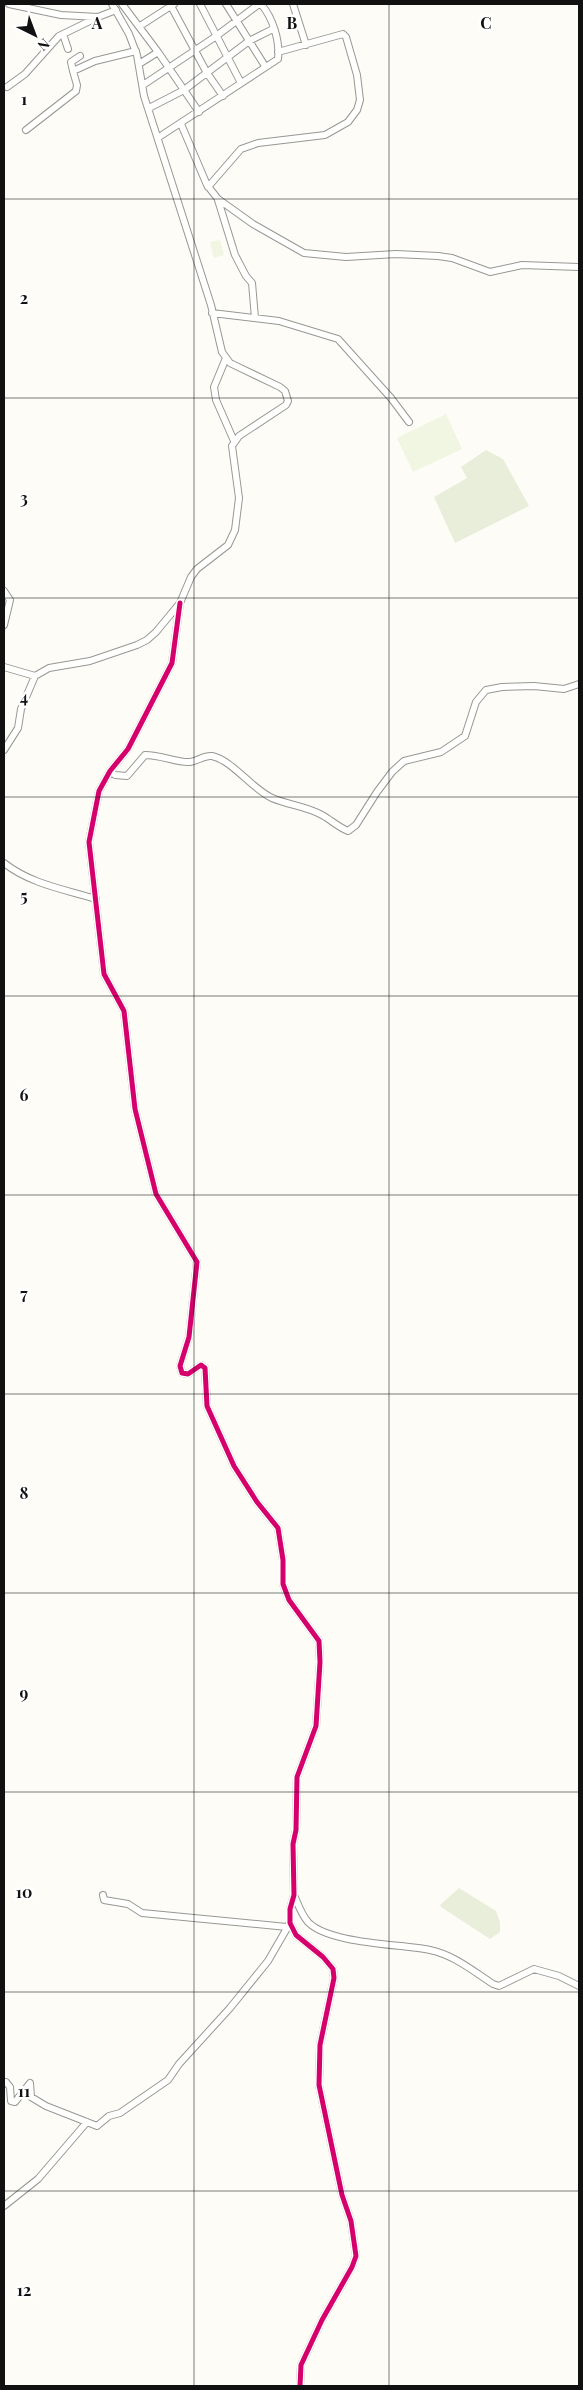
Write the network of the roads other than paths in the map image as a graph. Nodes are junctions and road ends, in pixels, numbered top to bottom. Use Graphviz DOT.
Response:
graph roads {
  1 [pos="9,4"];
  2 [pos="122,4"];
  3 [pos="200,4"];
  4 [pos="226,4"];
  5 [pos="260,4"];
  6 [pos="293,4"];
  7 [pos="170,5"];
  8 [pos="114,6"];
  9 [pos="98,17"];
  10 [pos="236,22"];
  11 [pos="140,26"];
  12 [pos="273,29"];
  13 [pos="63,34"];
  14 [pos="215,37"];
  15 [pos="249,41"];
  16 [pos="306,45"];
  17 [pos="68,49"];
  18 [pos="136,51"];
  19 [pos="195,51"];
  20 [pos="158,52"];
  21 [pos="278,52"];
  22 [pos="80,56"];
  23 [pos="227,59"];
  24 [pos="139,64"];
  25 [pos="265,66"];
  26 [pos="169,68"];
  27 [pos="73,71"];
  28 [pos="207,74"];
  29 [pos="241,83"];
  30 [pos="143,85"];
  31 [pos="7,87"];
  32 [pos="184,90"];
  33 [pos="223,96"];
  34 [pos="149,108"];
  35 [pos="199,112"];
  36 [pos="181,124"];
  37 [pos="26,130"];
  38 [pos="159,137"];
  39 [pos="208,186"];
  40 [pos="218,199"];
  41 [pos="579,267"];
  42 [pos="212,313"];
  43 [pos="255,318"];
  44 [pos="226,358"];
  45 [pos="409,422"];
  46 [pos="234,441"];
  47 [pos="4,591"];
  48 [pos="180,602"];
  49 [pos="4,625"];
  50 [pos="4,667"];
  51 [pos="35,676"];
  52 [pos="579,684"];
  53 [pos="4,750"];
  54 [pos="110,771"];
  55 [pos="4,863"];
  56 [pos="96,899"];
  57 [pos="103,1895"];
  58 [pos="294,1895"];
  59 [pos="289,1925"];
  60 [pos="579,1986"];
  61 [pos="4,2083"];
  62 [pos="87,2122"];
  63 [pos="4,2206"];
  64 [pos="300,2386"];
  1 -- 9 [label="street"];
  2 -- 11 [label="street"];
  3 -- 14 [label="street"];
  4 -- 10 [label="street"];
  5 -- 10 [label="street"];
  5 -- 12 [label="street"];
  6 -- 16 [label="street"];
  7 -- 11 [label="street"];
  7 -- 19 [label="street"];
  8 -- 9 [label="street"];
  8 -- 18 [label="street"];
  9 -- 13 [label="street"];
  10 -- 14 [label="street"];
  10 -- 15 [label="street"];
  11 -- 20 [label="street"];
  12 -- 15 [label="street"];
  12 -- 21 [label="street"];
  13 -- 17 [label="street"];
  13 -- 31 [label="street"];
  14 -- 19 [label="street"];
  14 -- 23 [label="street"];
  15 -- 23 [label="street"];
  15 -- 25 [label="street"];
  16 -- 21 [label="street"];
  16 -- 39 [label="street"];
  18 -- 24 [label="street"];
  18 -- 27 [label="street"];
  19 -- 26 [label="street"];
  19 -- 28 [label="street"];
  20 -- 24 [label="street"];
  20 -- 26 [label="street"];
  21 -- 25 [label="street"];
  22 -- 27 [label="street"];
  23 -- 28 [label="street"];
  23 -- 29 [label="street"];
  24 -- 30 [label="street"];
  25 -- 29 [label="street"];
  26 -- 30 [label="street"];
  26 -- 32 [label="street"];
  27 -- 37 [label="street"];
  28 -- 32 [label="street"];
  28 -- 33 [label="street"];
  29 -- 33 [label="street"];
  30 -- 34 [label="street"];
  32 -- 34 [label="street"];
  32 -- 35 [label="street"];
  33 -- 35 [label="street"];
  34 -- 38 [label="street"];
  35 -- 36 [label="street"];
  36 -- 38 [label="street"];
  36 -- 39 [label="street"];
  38 -- 42 [label="street"];
  39 -- 40 [label="street"];
  40 -- 41 [label="street"];
  40 -- 43 [label="street"];
  42 -- 43 [label="street"];
  42 -- 44 [label="street"];
  43 -- 45 [label="street"];
  44 -- 46 [label="street"];
  44 -- 46 [label="street"];
  46 -- 48 [label="street"];
  47 -- 49 [label="street"];
  48 -- 51 [label="street"];
  48 -- 54 [label="street"];
  50 -- 51 [label="street"];
  51 -- 53 [label="street"];
  52 -- 54 [label="street"];
  54 -- 56 [label="street"];
  55 -- 56 [label="street"];
  56 -- 58 [label="street"];
  57 -- 59 [label="street"];
  58 -- 59 [label="street"];
  58 -- 60 [label="street"];
  59 -- 62 [label="street"];
  59 -- 64 [label="street"];
  61 -- 62 [label="street"];
  62 -- 63 [label="street"];
}
